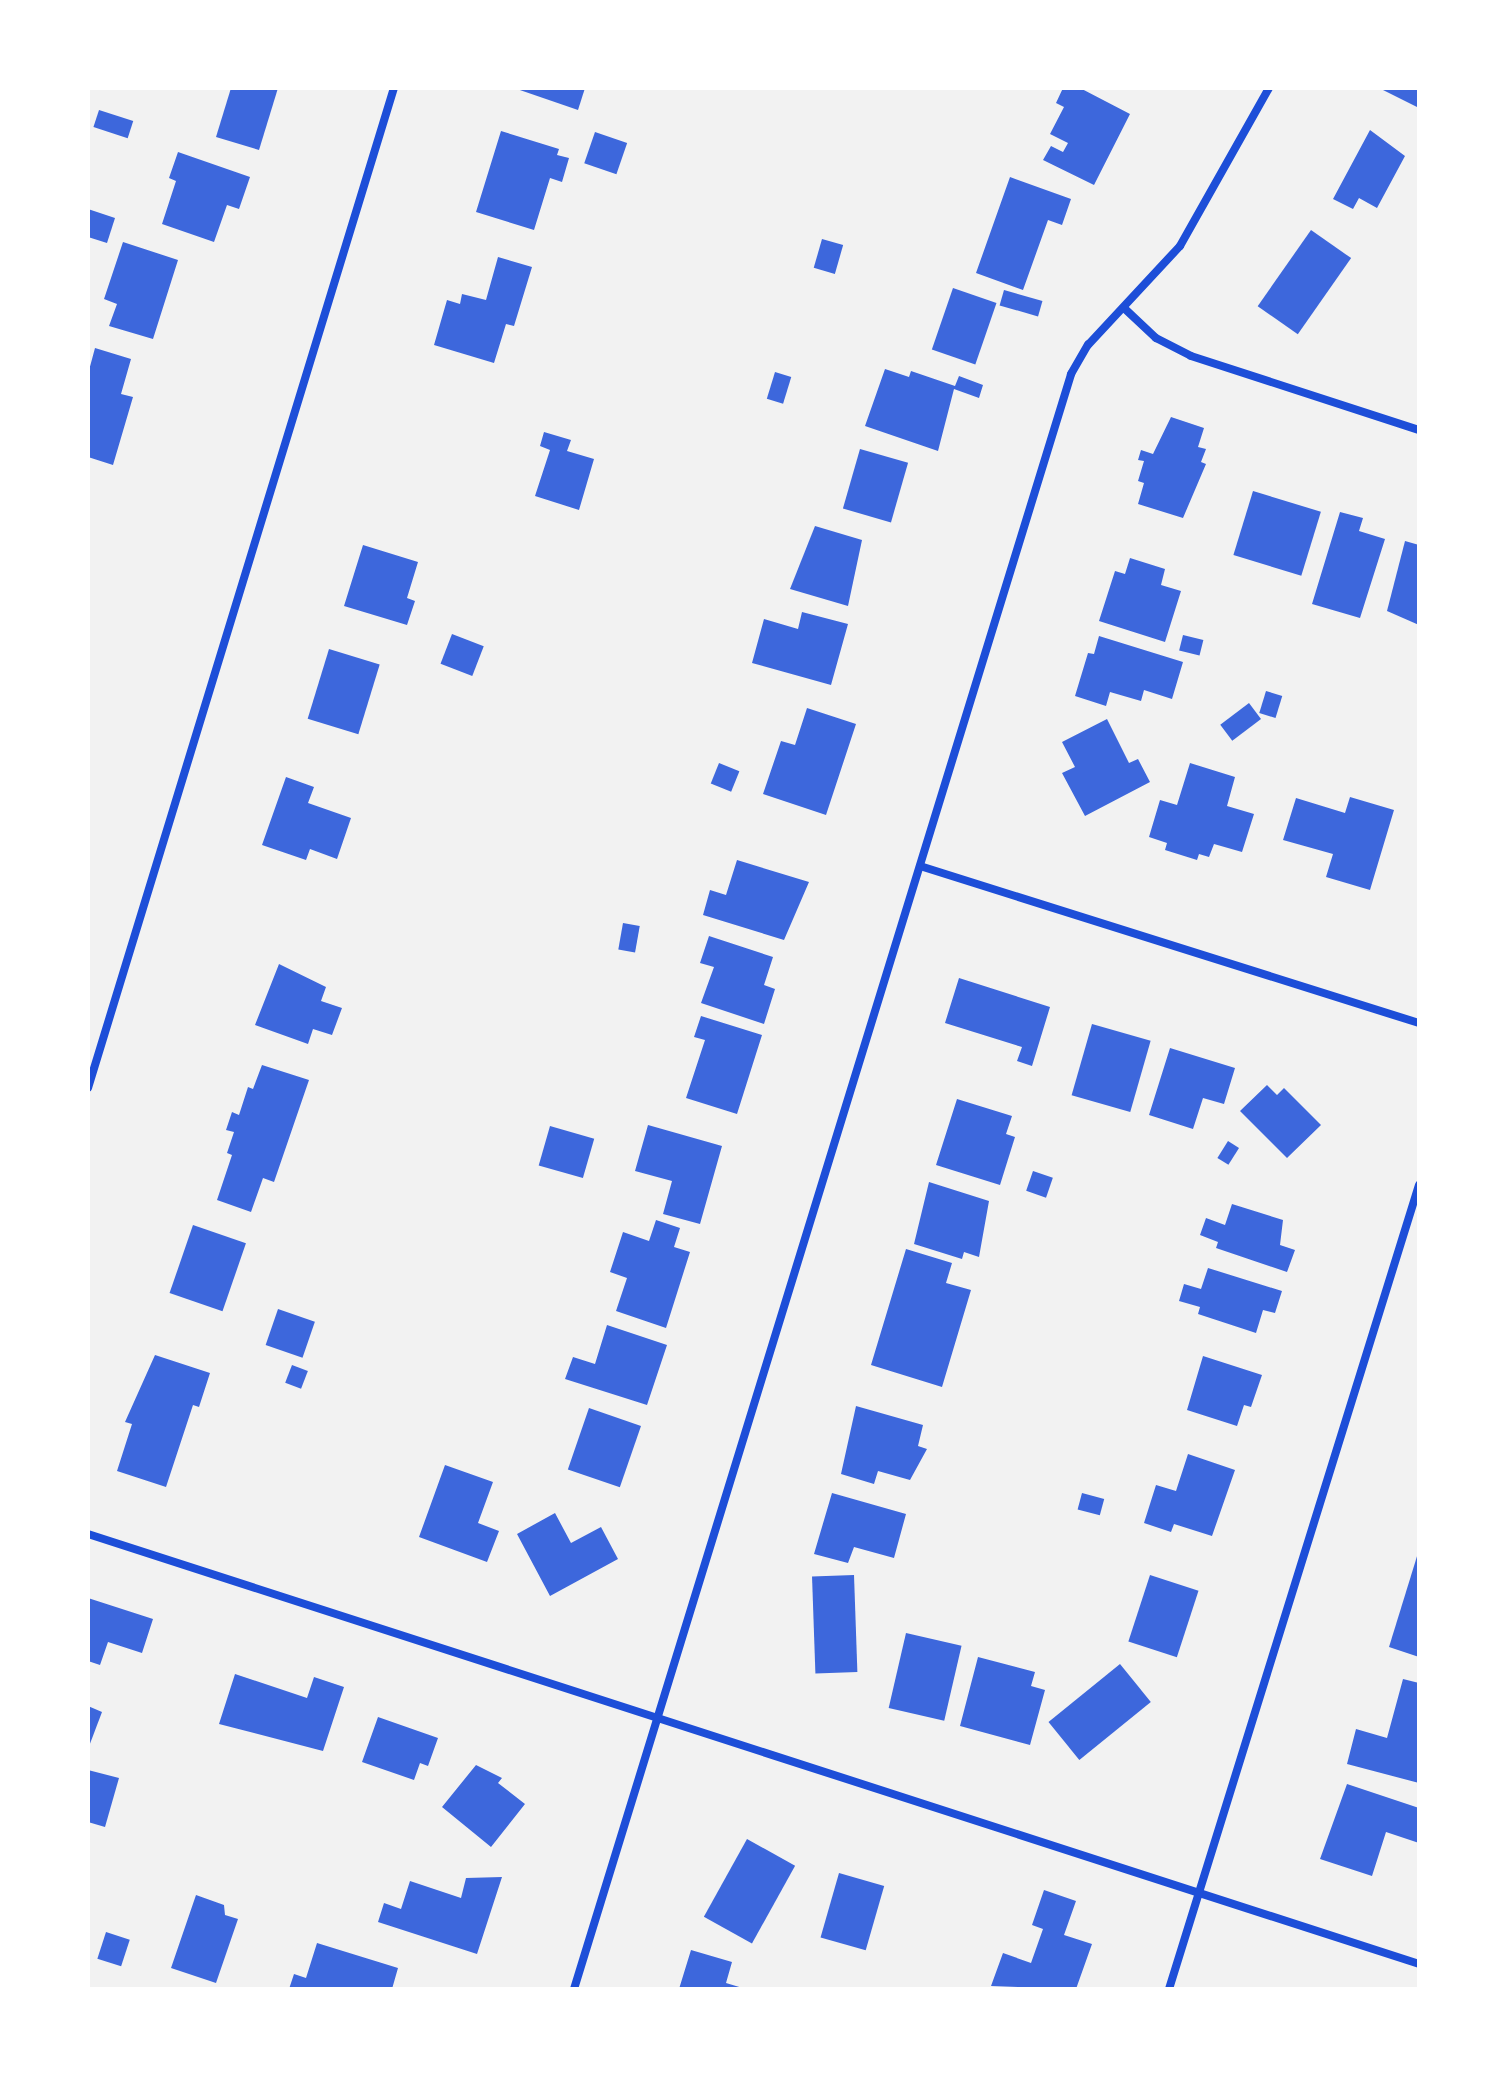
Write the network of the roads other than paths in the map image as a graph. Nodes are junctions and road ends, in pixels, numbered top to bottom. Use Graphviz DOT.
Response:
graph roads {
  1 [pos="394,88"];
  2 [pos="1269,88"];
  3 [pos="1124,308"];
  4 [pos="1419,430"];
  5 [pos="920,866"];
  6 [pos="1419,1023"];
  7 [pos="88,1088"];
  8 [pos="1419,1185"];
  9 [pos="88,1534"];
  10 [pos="657,1719"];
  11 [pos="1198,1895"];
  12 [pos="1419,1964"];
  13 [pos="574,1989"];
  14 [pos="1169,1989"];
  1 -- 7 [label="street"];
  2 -- 3 [label="street"];
  3 -- 4 [label="street"];
  3 -- 5 [label="street"];
  5 -- 6 [label="street"];
  5 -- 10 [label="street"];
  8 -- 11 [label="street"];
  9 -- 10 [label="street"];
  10 -- 11 [label="street"];
  10 -- 13 [label="street"];
  11 -- 12 [label="street"];
  11 -- 14 [label="street"];
}
